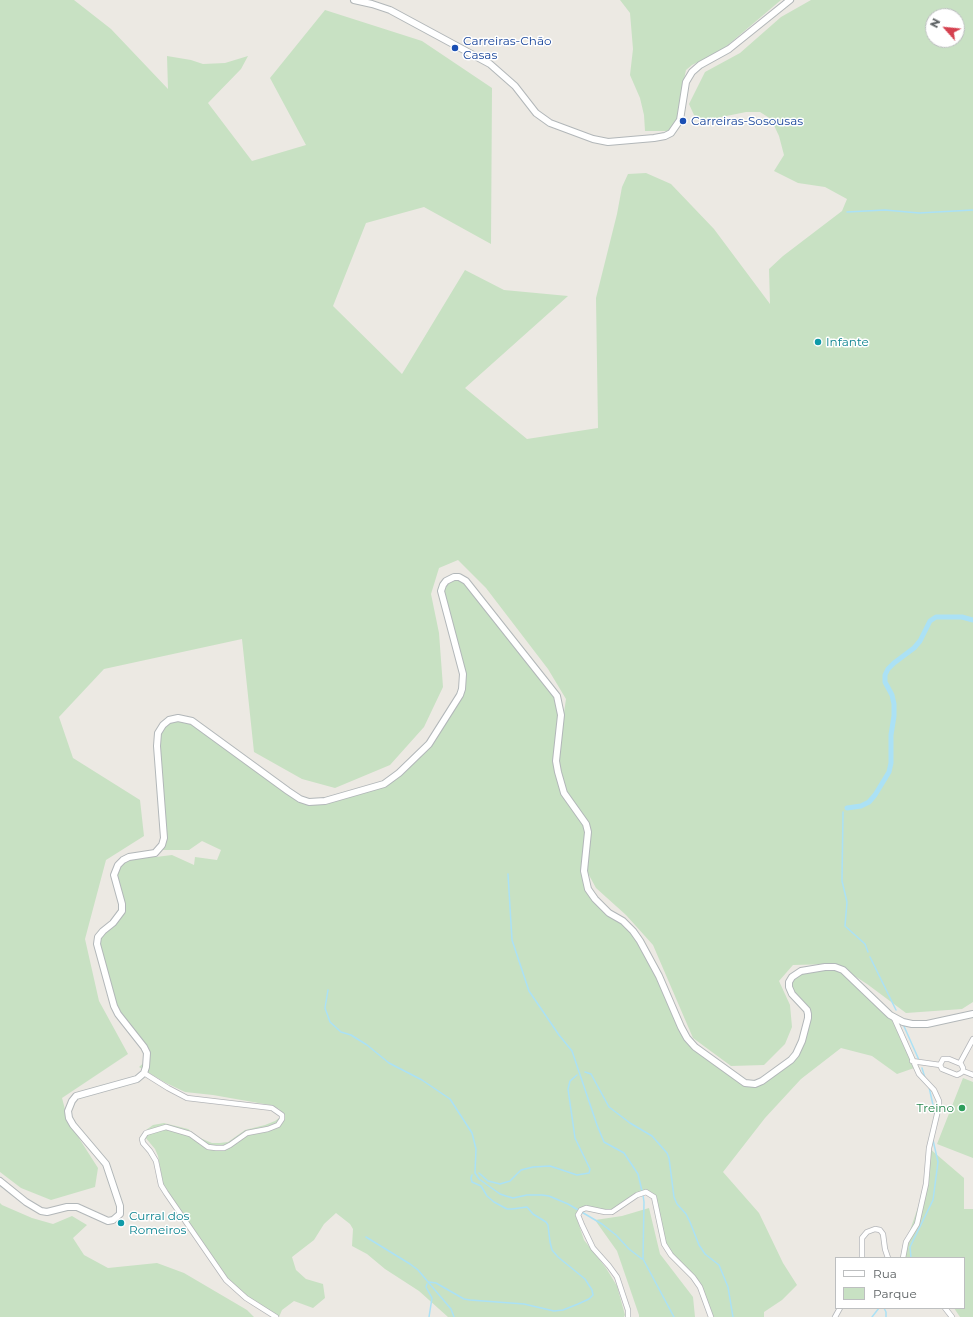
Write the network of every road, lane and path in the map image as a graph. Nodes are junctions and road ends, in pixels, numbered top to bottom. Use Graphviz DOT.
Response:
graph roads {
  1 [pos="354,0"];
  2 [pos="790,0"];
  3 [pos="973,1014"];
  4 [pos="894,1018"];
  5 [pos="973,1039"];
  6 [pos="912,1061"];
  7 [pos="960,1063"];
  8 [pos="940,1065"];
  9 [pos="963,1071"];
  10 [pos="144,1073"];
  11 [pos="973,1075"];
  12 [pos="0,1180"];
  13 [pos="862,1257"];
  14 [pos="888,1257"];
  15 [pos="903,1257"];
  16 [pos="946,1309"];
  17 [pos="276,1317"];
  18 [pos="628,1317"];
  19 [pos="711,1317"];
  20 [pos="952,1317"];
  1 -- 2 [label="main road"];
  3 -- 4 [label="main road"];
  4 -- 6 [label="street"];
  4 -- 10 [label="main road"];
  5 -- 7 [label="street"];
  6 -- 8 [label="street"];
  6 -- 15 [label="street"];
  7 -- 8 [label="street"];
  7 -- 9 [label="street"];
  8 -- 9 [label="street"];
  9 -- 11 [label="street"];
  10 -- 12 [label="main road"];
  10 -- 17 [label="street"];
  13 -- 14 [label="street"];
  16 -- 20 [label="street"];
  18 -- 19 [label="street"];
}
